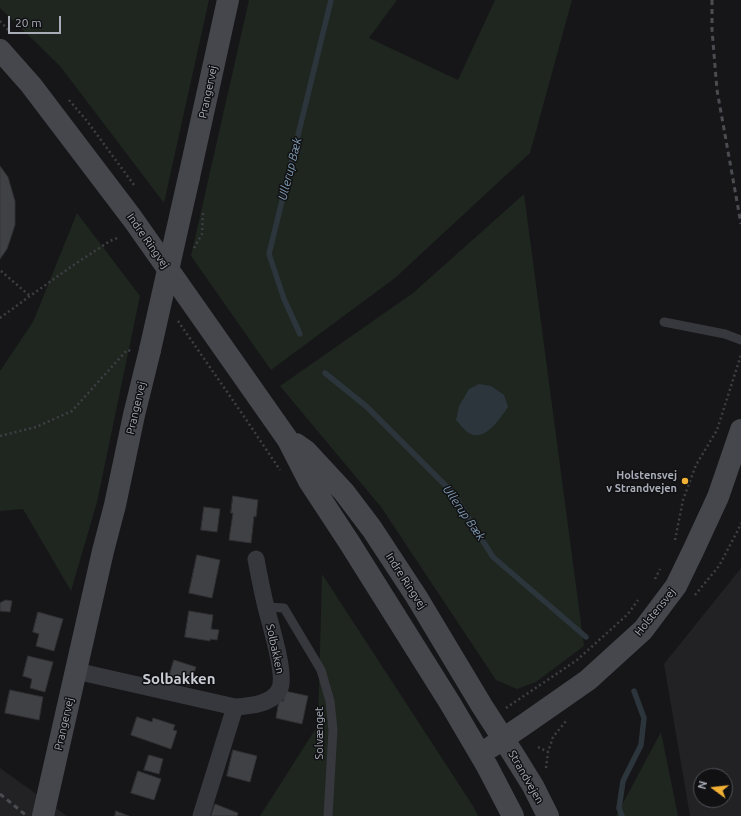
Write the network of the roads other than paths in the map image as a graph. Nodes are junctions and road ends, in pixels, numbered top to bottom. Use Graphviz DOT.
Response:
graph roads {
  1 [pos="228,0"];
  2 [pos="0,50"];
  3 [pos="664,322"];
  4 [pos="741,340"];
  5 [pos="741,430"];
  6 [pos="288,440"];
  7 [pos="256,559"];
  8 [pos="266,607"];
  9 [pos="76,671"];
  10 [pos="235,707"];
  11 [pos="503,738"];
  12 [pos="480,754"];
  13 [pos="43,816"];
  14 [pos="201,816"];
  15 [pos="328,816"];
  16 [pos="513,816"];
  17 [pos="548,816"];
  1 -- 9 [label="street, Prangervej, bridge"];
  2 -- 6 [label="street, Indre Ringvej"];
  3 -- 4 [label="lane"];
  5 -- 11 [label="street, Holstensvej"];
  6 -- 11 [label="street, Indre Ringvej"];
  6 -- 12 [label="street, Indre Ringvej"];
  7 -- 8 [label="street, Solbakken"];
  8 -- 10 [label="street, Solbakken"];
  8 -- 15 [label="lane, Solvænget"];
  9 -- 10 [label="street, Solbakken"];
  9 -- 13 [label="street, Prangervej"];
  10 -- 14 [label="street"];
  11 -- 12 [label="street, Holstensvej"];
  11 -- 17 [label="street, Strandvejen"];
  12 -- 16 [label="street"];
}
